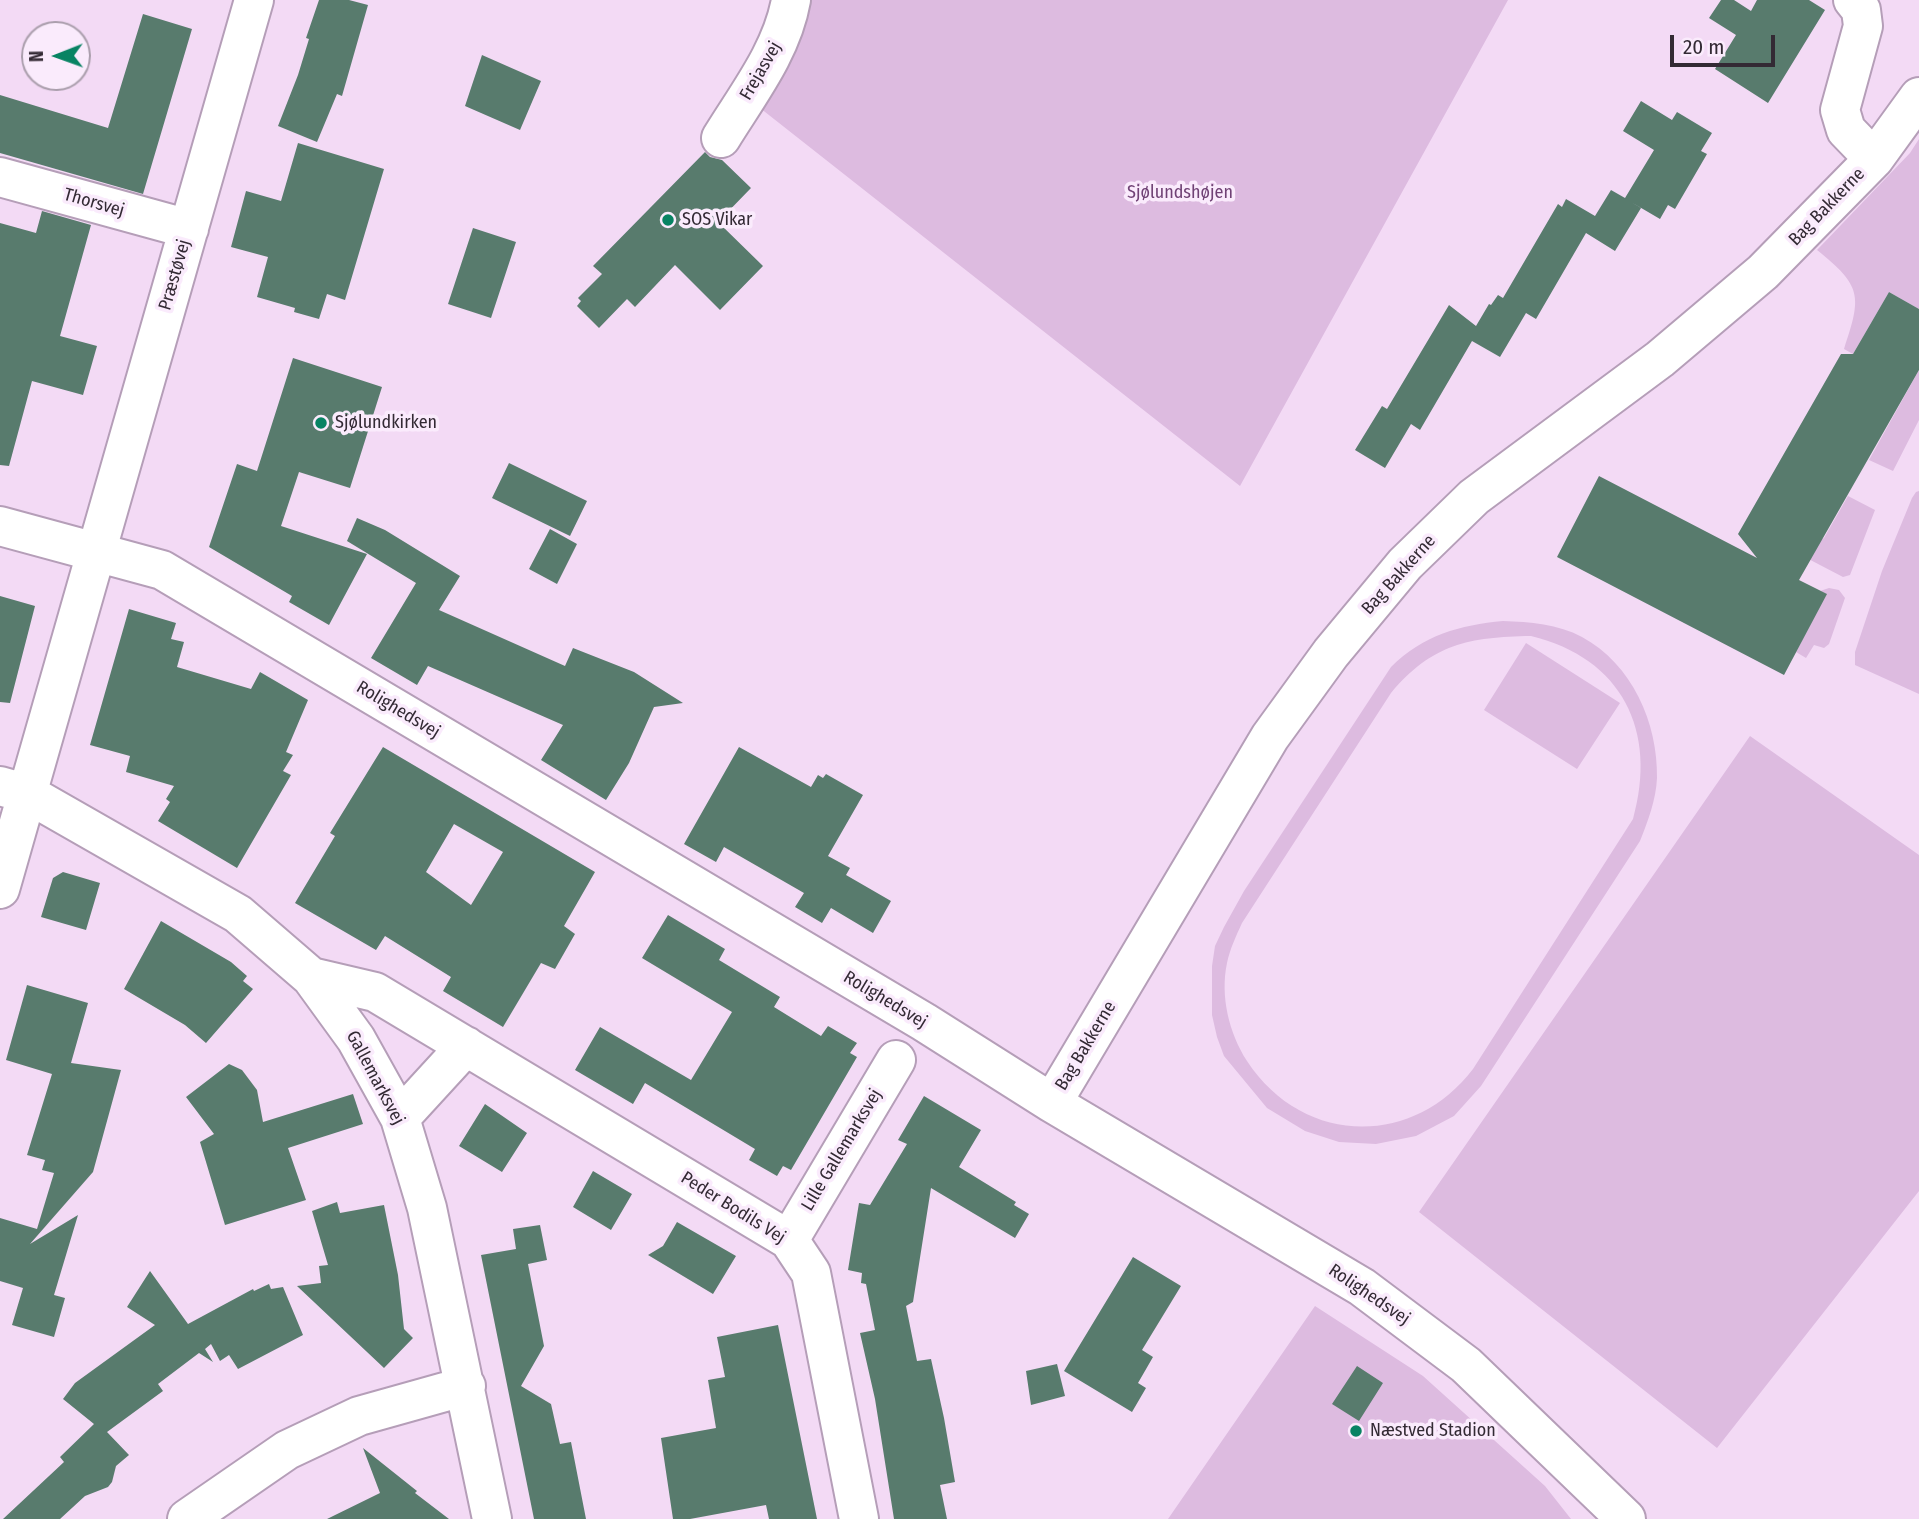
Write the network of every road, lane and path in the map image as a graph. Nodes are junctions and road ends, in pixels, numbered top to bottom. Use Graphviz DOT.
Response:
graph roads {
  1 [pos="254,0"];
  2 [pos="791,0"];
  3 [pos="1853,0"];
  4 [pos="1919,97"];
  5 [pos="722,138"];
  6 [pos="1874,159"];
  7 [pos="0,177"];
  8 [pos="189,229"];
  9 [pos="0,526"];
  10 [pos="97,551"];
  11 [pos="14,790"];
  12 [pos="0,889"];
  13 [pos="310,977"];
  14 [pos="466,1046"];
  15 [pos="896,1060"];
  16 [pos="1052,1103"];
  17 [pos="400,1118"];
  18 [pos="789,1240"];
  19 [pos="466,1386"];
  20 [pos="187,1519"];
  21 [pos="492,1519"];
  22 [pos="859,1519"];
  23 [pos="1626,1519"];
  1 -- 8 [label="street, Præstøvej"];
  2 -- 5 [label="street, Frejasvej"];
  3 -- 6 [label="street, Bag Bakkerne"];
  4 -- 6 [label="street, Bag Bakkerne"];
  6 -- 16 [label="street, Bag Bakkerne"];
  7 -- 8 [label="street, Thorsvej"];
  8 -- 10 [label="street, Præstøvej"];
  9 -- 10 [label="street"];
  10 -- 11 [label="street, Præstøvej"];
  10 -- 16 [label="street, Rolighedsvej"];
  11 -- 12 [label="street, Præstøvej"];
  11 -- 13 [label="street, Gallemarksvej"];
  13 -- 14 [label="street, Peder Bodils Vej"];
  13 -- 17 [label="street, Gallemarksvej"];
  14 -- 17 [label="street"];
  14 -- 18 [label="street, Peder Bodils Vej"];
  15 -- 18 [label="street, Lille Gallemarksvej"];
  16 -- 23 [label="street, Rolighedsvej"];
  17 -- 19 [label="street, Gallemarksvej"];
  18 -- 22 [label="street, Peder Bodils Vej"];
  19 -- 20 [label="street"];
  19 -- 21 [label="street, Gallemarksvej"];
}
